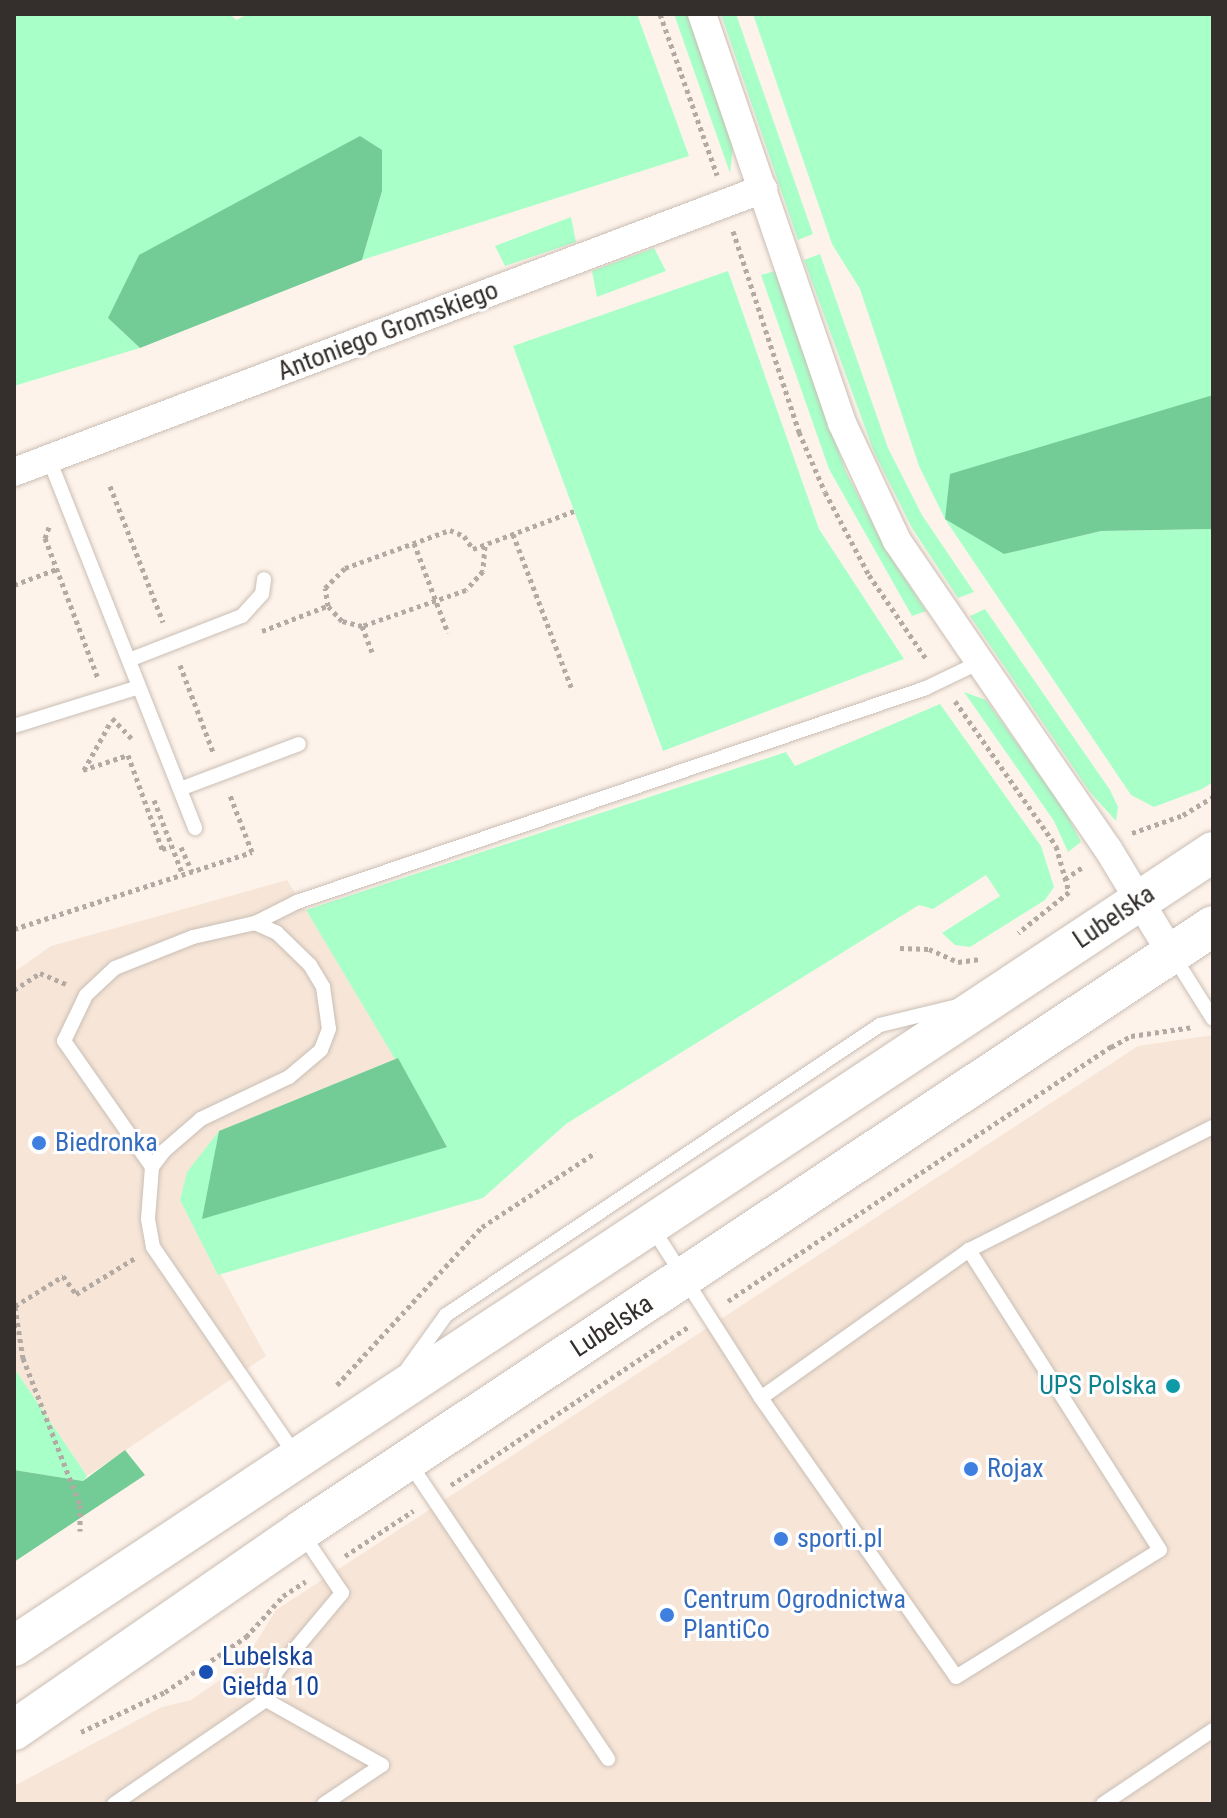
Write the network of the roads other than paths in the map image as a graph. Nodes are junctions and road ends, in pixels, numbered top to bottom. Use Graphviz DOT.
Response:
graph roads {
  1 [pos="702,14"];
  2 [pos="763,189"];
  3 [pos="49,459"];
  4 [pos="14,472"];
  5 [pos="264,579"];
  6 [pos="129,660"];
  7 [pos="980,662"];
  8 [pos="139,687"];
  9 [pos="14,726"];
  10 [pos="299,744"];
  11 [pos="180,789"];
  12 [pos="195,828"];
  13 [pos="1213,852"];
  14 [pos="1141,899"];
  15 [pos="255,923"];
  16 [pos="1213,926"];
  17 [pos="1171,953"];
  18 [pos="993,997"];
  19 [pos="1213,1019"];
  20 [pos="1213,1127"];
  21 [pos="152,1167"];
  22 [pos="650,1225"];
  23 [pos="969,1250"];
  24 [pos="685,1279"];
  25 [pos="387,1398"];
  26 [pos="761,1398"];
  27 [pos="297,1458"];
  28 [pos="408,1460"];
  29 [pos="301,1531"];
  30 [pos="14,1646"];
  31 [pos="266,1700"];
  32 [pos="14,1730"];
  33 [pos="1213,1730"];
  34 [pos="608,1759"];
  35 [pos="114,1804"];
  36 [pos="324,1804"];
  37 [pos="1103,1804"];
  1 -- 2 [label="street"];
  2 -- 3 [label="street, Antoniego Gromskiego"];
  2 -- 7 [label="street"];
  3 -- 4 [label="street, Antoniego Gromskiego"];
  3 -- 6 [label="lane"];
  5 -- 6 [label="lane"];
  6 -- 8 [label="lane"];
  7 -- 14 [label="street"];
  7 -- 15 [label="lane"];
  8 -- 9 [label="lane"];
  8 -- 11 [label="lane"];
  10 -- 11 [label="lane"];
  11 -- 12 [label="lane"];
  13 -- 14 [label="main road, Lubelska"];
  14 -- 17 [label="street"];
  14 -- 18 [label="main road, Lubelska"];
  15 -- 21 [label="lane"];
  15 -- 21 [label="lane"];
  16 -- 17 [label="main road, Lubelska"];
  17 -- 19 [label="lane"];
  17 -- 24 [label="main road, Lubelska"];
  18 -- 22 [label="main road, Lubelska"];
  18 -- 25 [label="lane"];
  20 -- 23 [label="lane"];
  21 -- 27 [label="lane"];
  22 -- 24 [label="lane"];
  22 -- 25 [label="main road, Lubelska"];
  23 -- 26 [label="lane"];
  23 -- 26 [label="lane"];
  24 -- 26 [label="lane"];
  24 -- 28 [label="main road, Lubelska"];
  25 -- 27 [label="main road, Lubelska"];
  27 -- 30 [label="main road, Lubelska"];
  28 -- 29 [label="main road, Lubelska"];
  28 -- 34 [label="lane"];
  29 -- 31 [label="lane"];
  29 -- 32 [label="main road, Lubelska"];
  31 -- 35 [label="lane"];
  31 -- 36 [label="lane"];
  33 -- 37 [label="lane"];
}
